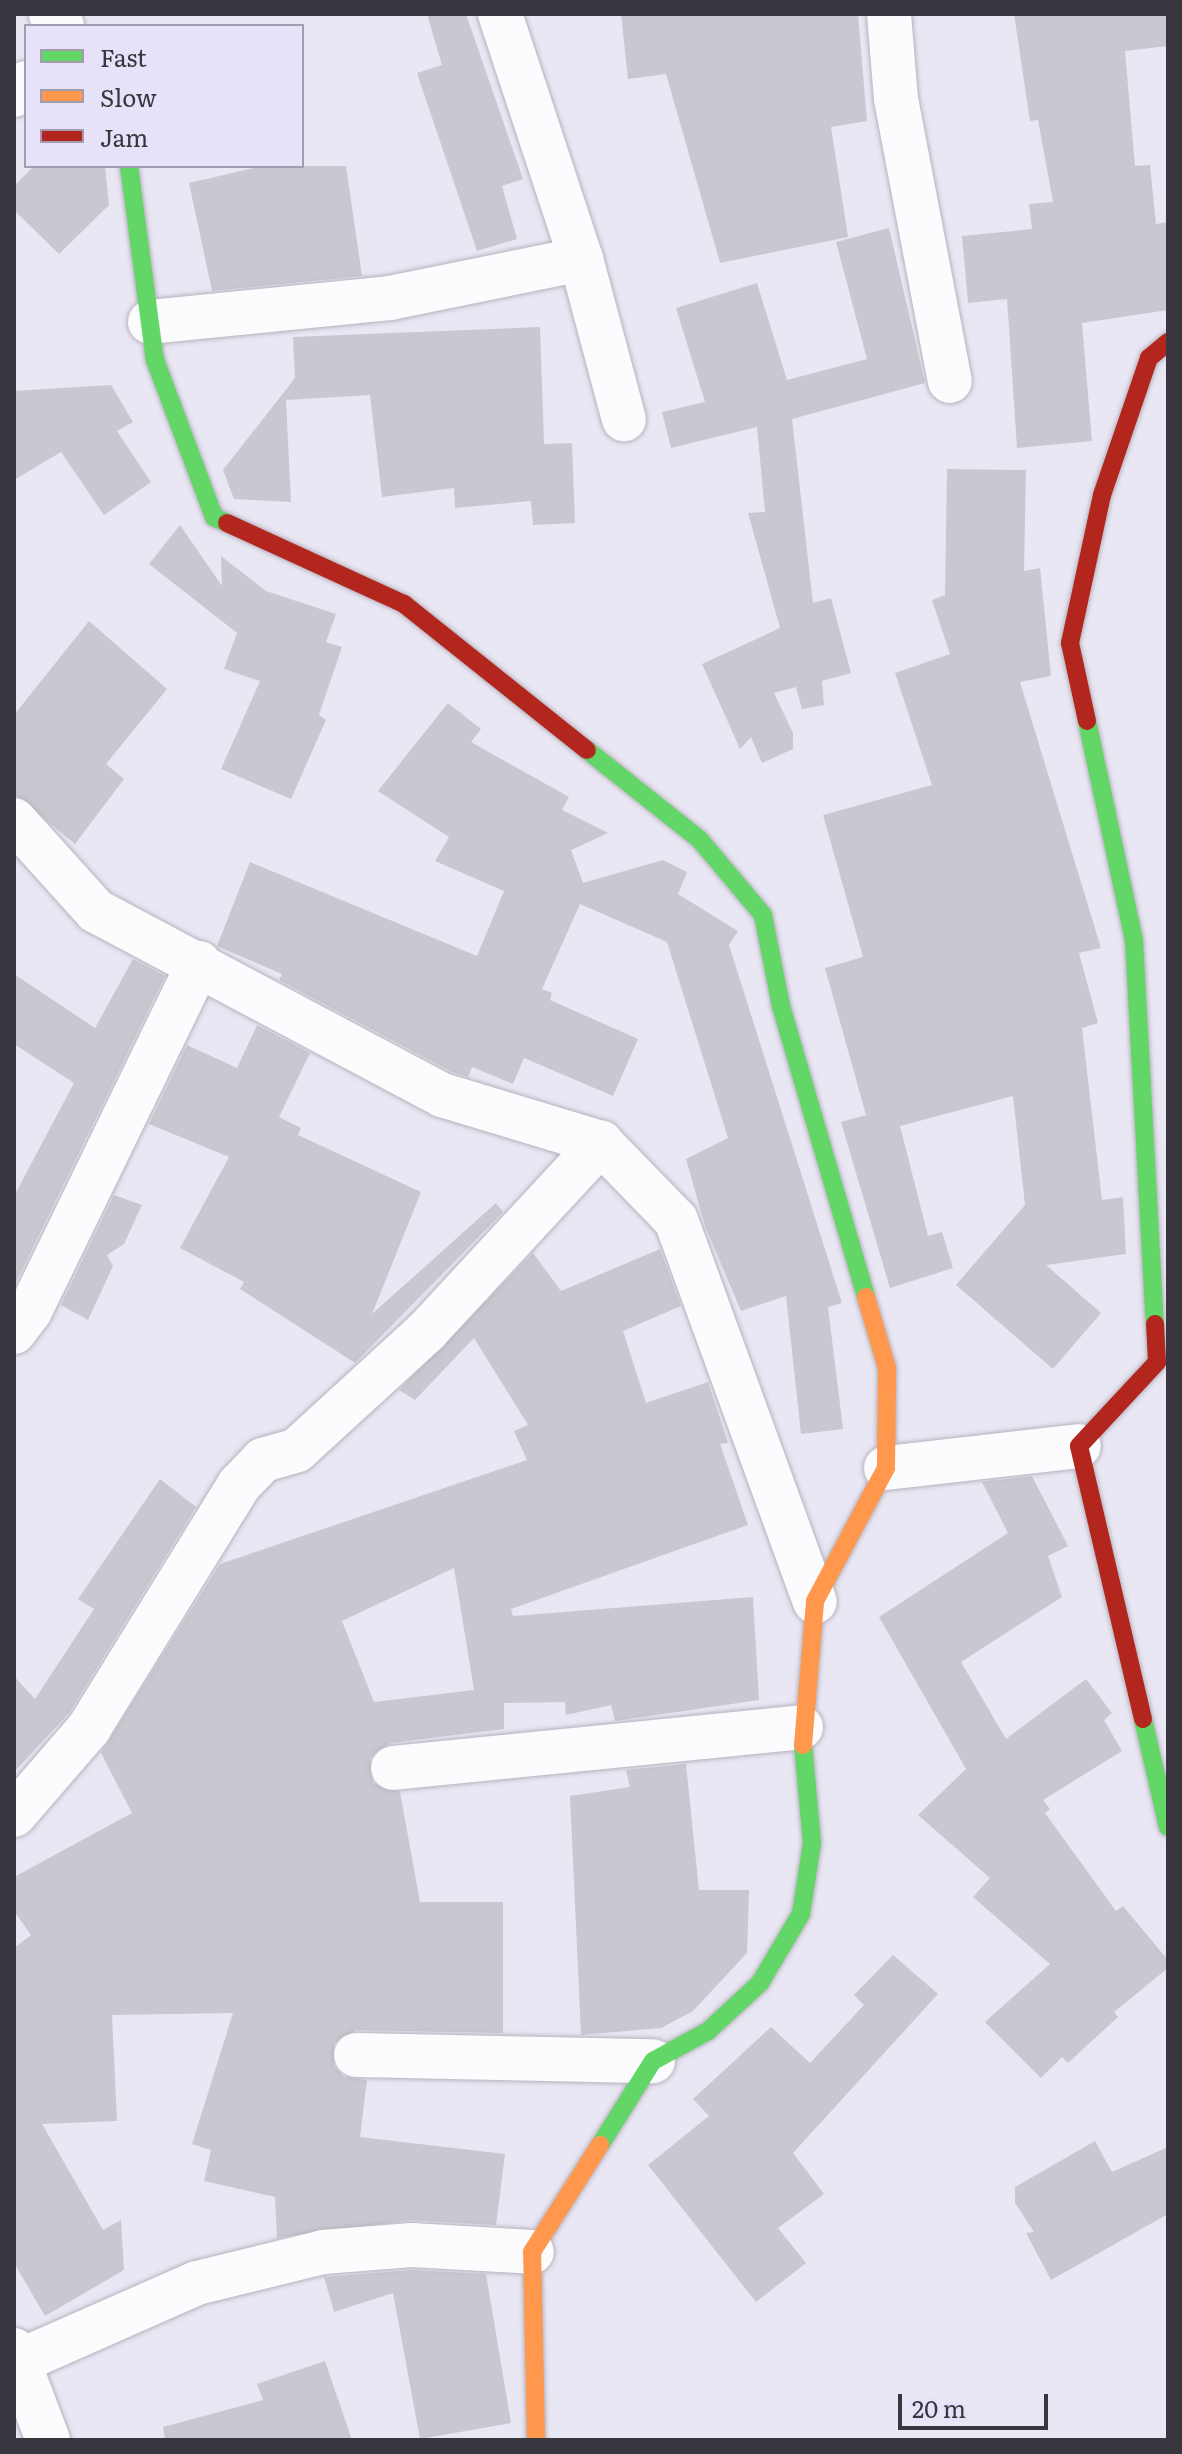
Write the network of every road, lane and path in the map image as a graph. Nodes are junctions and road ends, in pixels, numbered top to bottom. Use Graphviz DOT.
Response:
graph roads {
  1 [pos="500,14"];
  2 [pos="889,14"];
  3 [pos="129,168"];
  4 [pos="581,259"];
  5 [pos="150,322"];
  6 [pos="1168,342"];
  7 [pos="950,381"];
  8 [pos="624,419"];
  9 [pos="14,820"];
  10 [pos="199,963"];
  11 [pos="1158,1131"];
  12 [pos="601,1143"];
  13 [pos="14,1332"];
  14 [pos="1079,1446"];
  15 [pos="886,1468"];
  16 [pos="815,1601"];
  17 [pos="801,1727"];
  18 [pos="393,1768"];
  19 [pos="14,1815"];
  20 [pos="1168,1827"];
  21 [pos="356,2055"];
  22 [pos="653,2061"];
  23 [pos="532,2252"];
  24 [pos="17,2356"];
  25 [pos="48,2440"];
  26 [pos="536,2440"];
  1 -- 4 [label="street"];
  2 -- 7 [label="street"];
  3 -- 5 [label="street"];
  4 -- 5 [label="street"];
  4 -- 8 [label="street"];
  5 -- 15 [label="street"];
  6 -- 11 [label="street"];
  9 -- 10 [label="street"];
  10 -- 12 [label="street"];
  10 -- 13 [label="street"];
  11 -- 14 [label="street"];
  12 -- 16 [label="street"];
  12 -- 19 [label="street"];
  14 -- 15 [label="street"];
  14 -- 20 [label="street"];
  15 -- 16 [label="street"];
  16 -- 17 [label="street"];
  17 -- 18 [label="street"];
  17 -- 22 [label="street"];
  21 -- 22 [label="street"];
  22 -- 23 [label="street"];
  23 -- 24 [label="street"];
  23 -- 26 [label="street"];
  24 -- 25 [label="street"];
}
